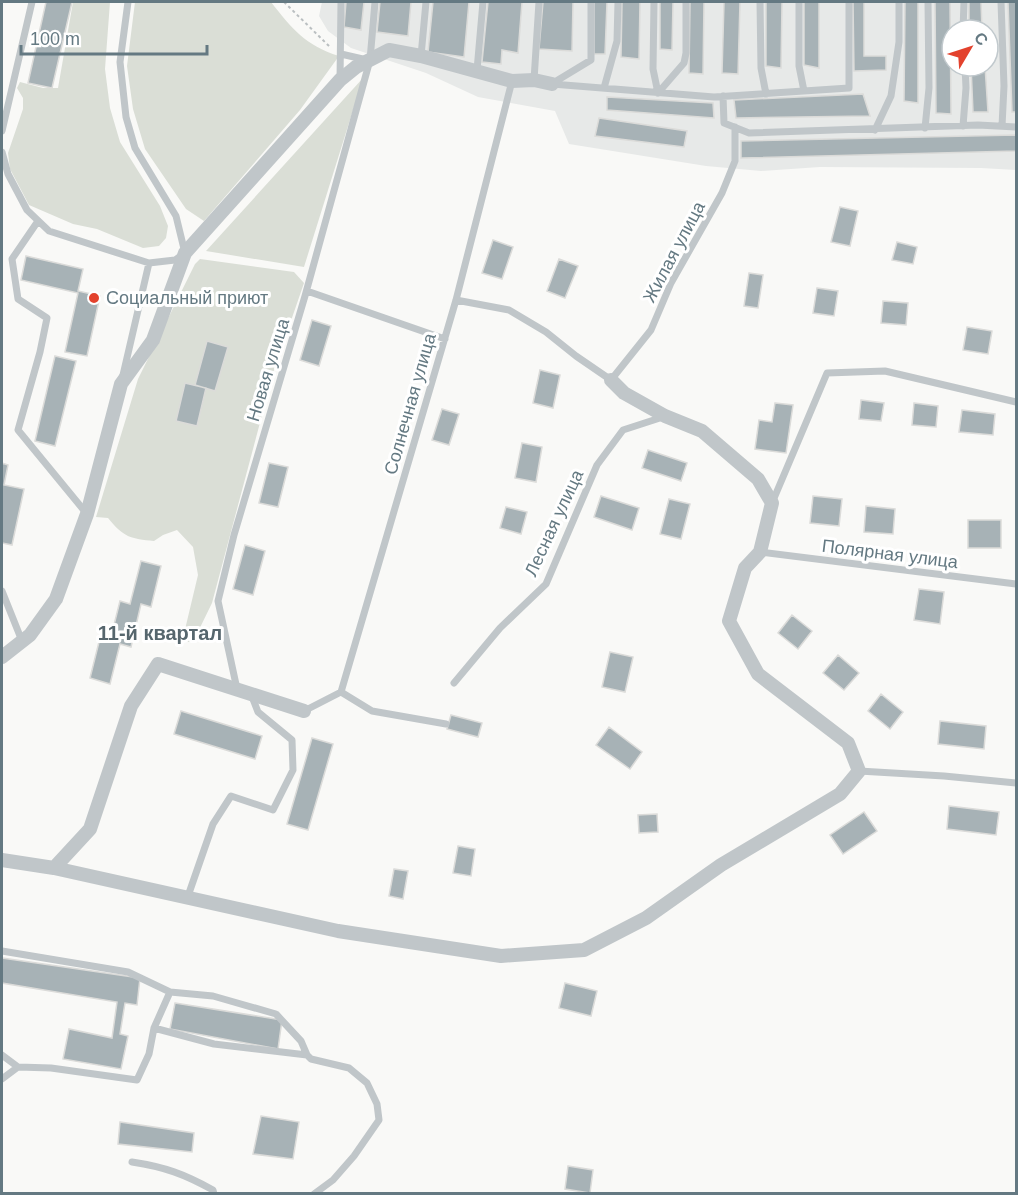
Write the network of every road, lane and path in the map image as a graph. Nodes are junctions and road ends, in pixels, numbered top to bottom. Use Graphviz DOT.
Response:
graph roads {
  1 [pos="32,2"];
  2 [pos="128,2"];
  3 [pos="284,2"];
  4 [pos="342,2"];
  5 [pos="375,2"];
  6 [pos="426,2"];
  7 [pos="483,2"];
  8 [pos="539,2"];
  9 [pos="591,2"];
  10 [pos="618,2"];
  11 [pos="654,2"];
  12 [pos="686,2"];
  13 [pos="760,2"];
  14 [pos="799,2"];
  15 [pos="849,2"];
  16 [pos="899,2"];
  17 [pos="928,2"];
  18 [pos="964,2"];
  19 [pos="1001,2"];
  20 [pos="963,18"];
  21 [pos="341,54"];
  22 [pos="421,56"];
  23 [pos="369,60"];
  24 [pos="477,70"];
  25 [pos="966,78"];
  26 [pos="340,80"];
  27 [pos="534,80"];
  28 [pos="512,81"];
  29 [pos="552,84"];
  30 [pos="604,88"];
  31 [pos="804,91"];
  32 [pos="658,93"];
  33 [pos="766,93"];
  34 [pos="723,96"];
  35 [pos="963,126"];
  36 [pos="1002,126"];
  37 [pos="735,127"];
  38 [pos="1017,127"];
  39 [pos="925,128"];
  40 [pos="875,130"];
  41 [pos="2,131"];
  42 [pos="2,152"];
  43 [pos="38,221"];
  44 [pos="185,253"];
  45 [pos="149,263"];
  46 [pos="307,291"];
  47 [pos="456,300"];
  48 [pos="445,339"];
  49 [pos="611,380"];
  50 [pos="121,384"];
  51 [pos="1017,402"];
  52 [pos="665,416"];
  53 [pos="772,503"];
  54 [pos="87,514"];
  55 [pos="760,552"];
  56 [pos="1017,584"];
  57 [pos="2,591"];
  58 [pos="22,641"];
  59 [pos="2,657"];
  60 [pos="454,683"];
  61 [pos="237,689"];
  62 [pos="341,692"];
  63 [pos="251,693"];
  64 [pos="304,711"];
  65 [pos="446,724"];
  66 [pos="860,771"];
  67 [pos="1017,783"];
  68 [pos="2,860"];
  69 [pos="54,868"];
  70 [pos="188,896"];
  71 [pos="2,951"];
  72 [pos="170,992"];
  73 [pos="154,1028"];
  74 [pos="2,1055"];
  75 [pos="307,1055"];
  76 [pos="18,1067"];
  77 [pos="2,1079"];
  78 [pos="132,1162"];
  79 [pos="214,1194"];
  80 [pos="314,1194"];
  1 -- 41 [label="lane"];
  2 -- 44 [label="lane"];
  3 -- 21 [label="path"];
  4 -- 21 [label="lane"];
  5 -- 23 [label="lane, Новая улица"];
  6 -- 22 [label="lane"];
  7 -- 24 [label="lane"];
  8 -- 27 [label="lane"];
  9 -- 29 [label="lane"];
  10 -- 30 [label="lane"];
  11 -- 32 [label="lane"];
  12 -- 32 [label="lane"];
  13 -- 33 [label="lane"];
  14 -- 31 [label="lane"];
  15 -- 31 [label="lane"];
  16 -- 40 [label="lane"];
  17 -- 39 [label="lane"];
  18 -- 20 [label="lane"];
  19 -- 36 [label="lane"];
  21 -- 23 [label="lane"];
  21 -- 26 [label="lane"];
  22 -- 23 [label="street"];
  22 -- 24 [label="street"];
  23 -- 26 [label="street"];
  23 -- 46 [label="lane, Новая улица"];
  24 -- 28 [label="street"];
  25 -- 35 [label="lane"];
  26 -- 44 [label="street"];
  27 -- 28 [label="street"];
  27 -- 29 [label="street"];
  28 -- 47 [label="lane, Солнечная улица"];
  29 -- 30 [label="lane"];
  30 -- 32 [label="lane"];
  31 -- 33 [label="lane"];
  32 -- 34 [label="lane"];
  33 -- 34 [label="lane"];
  34 -- 37 [label="lane"];
  35 -- 36 [label="lane"];
  35 -- 39 [label="lane"];
  36 -- 38 [label="lane"];
  37 -- 40 [label="lane"];
  37 -- 49 [label="lane, Жилая улица"];
  39 -- 40 [label="lane"];
  42 -- 43 [label="lane"];
  43 -- 45 [label="lane"];
  43 -- 54 [label="lane"];
  44 -- 45 [label="lane"];
  44 -- 50 [label="street"];
  45 -- 50 [label="lane"];
  46 -- 48 [label="lane"];
  46 -- 61 [label="lane, Новая улица"];
  47 -- 48 [label="lane, Солнечная улица"];
  47 -- 49 [label="lane"];
  48 -- 62 [label="lane, Солнечная улица"];
  49 -- 52 [label="street"];
  50 -- 54 [label="street"];
  51 -- 53 [label="lane"];
  52 -- 53 [label="street"];
  52 -- 60 [label="lane, Лесная улица"];
  53 -- 55 [label="street"];
  54 -- 58 [label="street"];
  55 -- 56 [label="lane, Полярная улица"];
  55 -- 66 [label="street"];
  57 -- 58 [label="lane"];
  58 -- 59 [label="street"];
  61 -- 63 [label="street"];
  61 -- 69 [label="street"];
  62 -- 64 [label="lane"];
  62 -- 65 [label="lane"];
  63 -- 64 [label="street"];
  63 -- 70 [label="lane"];
  66 -- 67 [label="lane"];
  66 -- 70 [label="street"];
  68 -- 69 [label="street"];
  69 -- 70 [label="street"];
  71 -- 72 [label="lane"];
  72 -- 73 [label="lane"];
  72 -- 75 [label="lane"];
  73 -- 75 [label="lane"];
  73 -- 76 [label="lane"];
  74 -- 76 [label="lane"];
  75 -- 80 [label="lane"];
  76 -- 77 [label="lane"];
  78 -- 79 [label="lane"];
}
